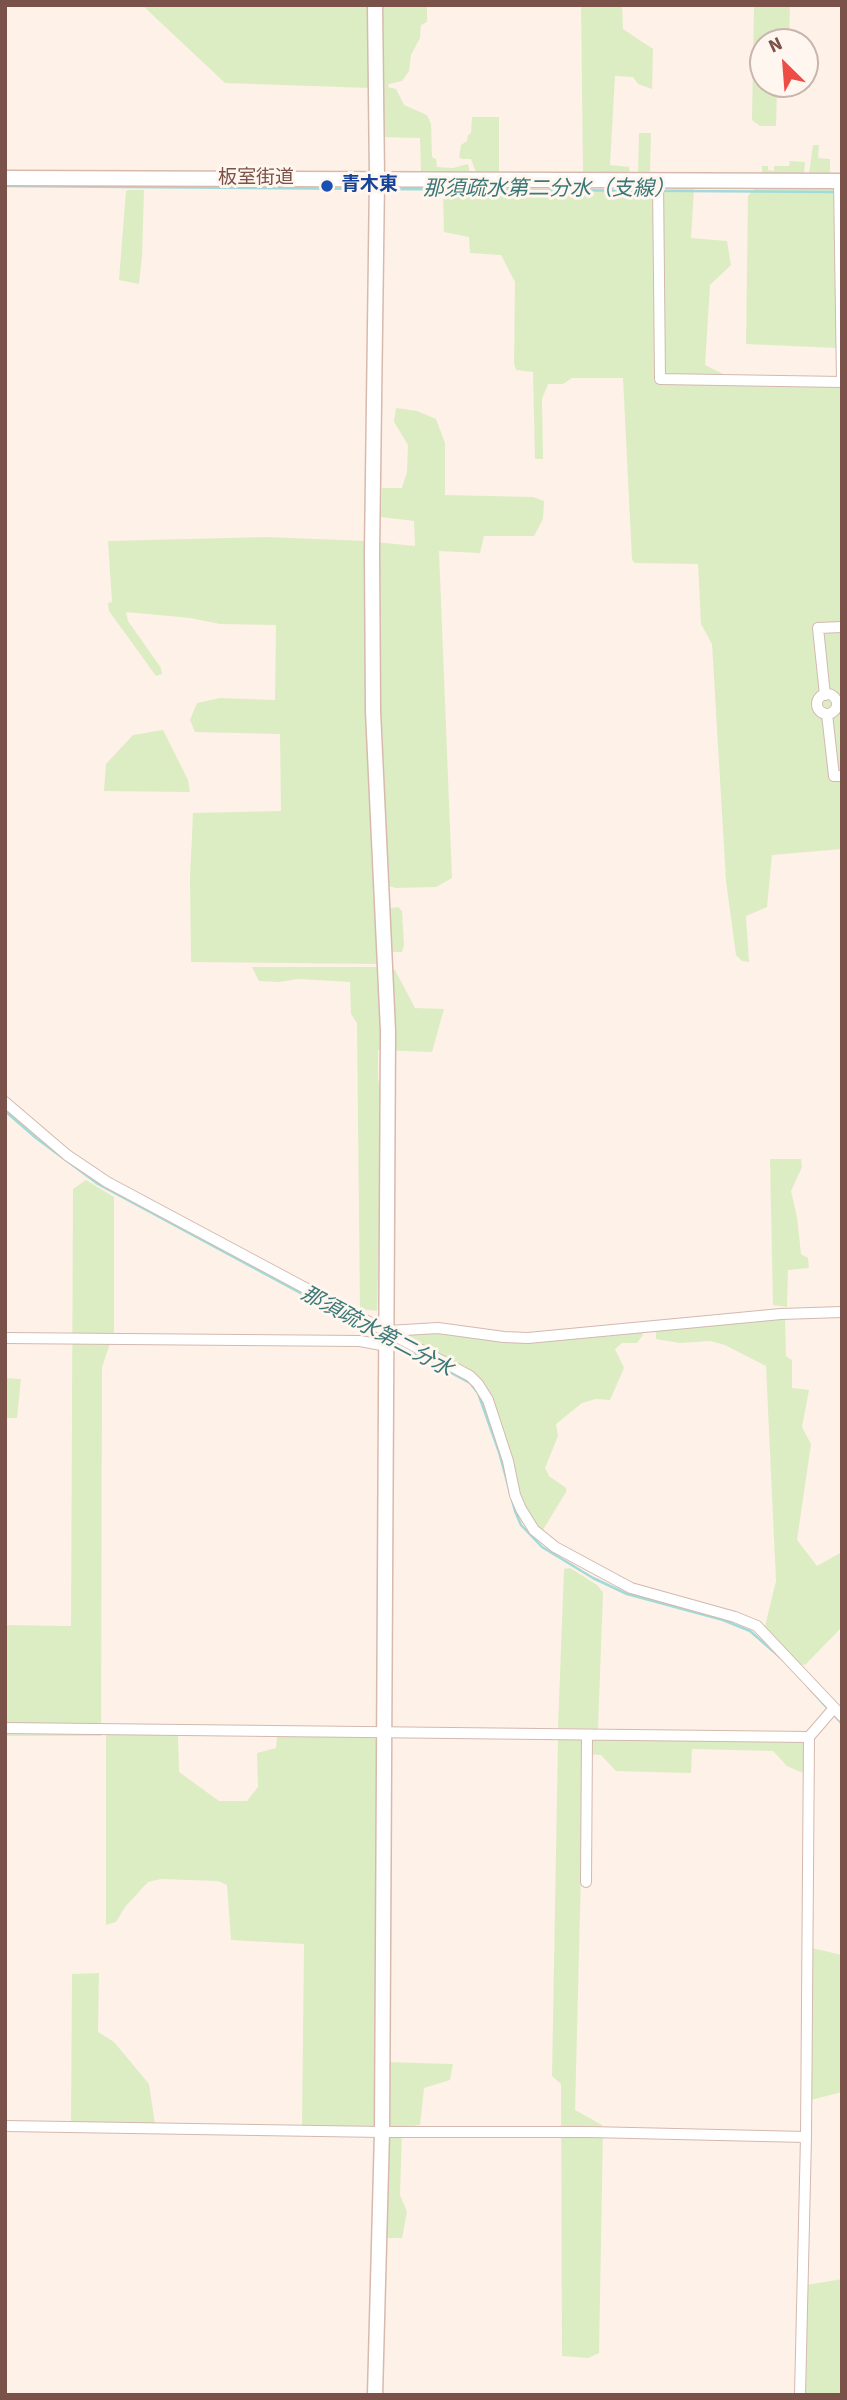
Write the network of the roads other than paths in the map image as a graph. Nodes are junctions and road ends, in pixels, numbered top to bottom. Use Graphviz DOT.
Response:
graph roads {
  1 [pos="374,5"];
  2 [pos="5,178"];
  3 [pos="377,179"];
  4 [pos="658,180"];
  5 [pos="840,181"];
  6 [pos="842,627"];
  7 [pos="825,695"];
  8 [pos="839,703"];
  9 [pos="827,714"];
  10 [pos="842,776"];
  11 [pos="5,1102"];
  12 [pos="842,1312"];
  13 [pos="5,1338"];
  14 [pos="387,1339"];
  15 [pos="834,1708"];
  16 [pos="842,1716"];
  17 [pos="5,1728"];
  18 [pos="383,1734"];
  19 [pos="587,1735"];
  20 [pos="808,1737"];
  21 [pos="586,1882"];
  22 [pos="5,2126"];
  23 [pos="382,2132"];
  24 [pos="806,2137"];
  25 [pos="375,2395"];
  26 [pos="800,2395"];
  1 -- 3 [label="street"];
  2 -- 3 [label="street, 板室街道"];
  3 -- 4 [label="street, 板室街道"];
  3 -- 14 [label="street"];
  4 -- 5 [label="street, 板室街道"];
  4 -- 5 [label="street"];
  6 -- 7 [label="street"];
  7 -- 8 [label="street"];
  7 -- 9 [label="street"];
  8 -- 9 [label="street"];
  9 -- 10 [label="street"];
  11 -- 14 [label="street"];
  12 -- 14 [label="street"];
  13 -- 14 [label="street"];
  14 -- 15 [label="street"];
  14 -- 18 [label="street"];
  15 -- 16 [label="street"];
  15 -- 20 [label="street"];
  17 -- 18 [label="street"];
  18 -- 19 [label="street"];
  18 -- 23 [label="street"];
  19 -- 20 [label="street"];
  19 -- 21 [label="street"];
  20 -- 24 [label="street"];
  22 -- 23 [label="street"];
  23 -- 24 [label="street"];
  23 -- 25 [label="street"];
  24 -- 26 [label="street"];
}
